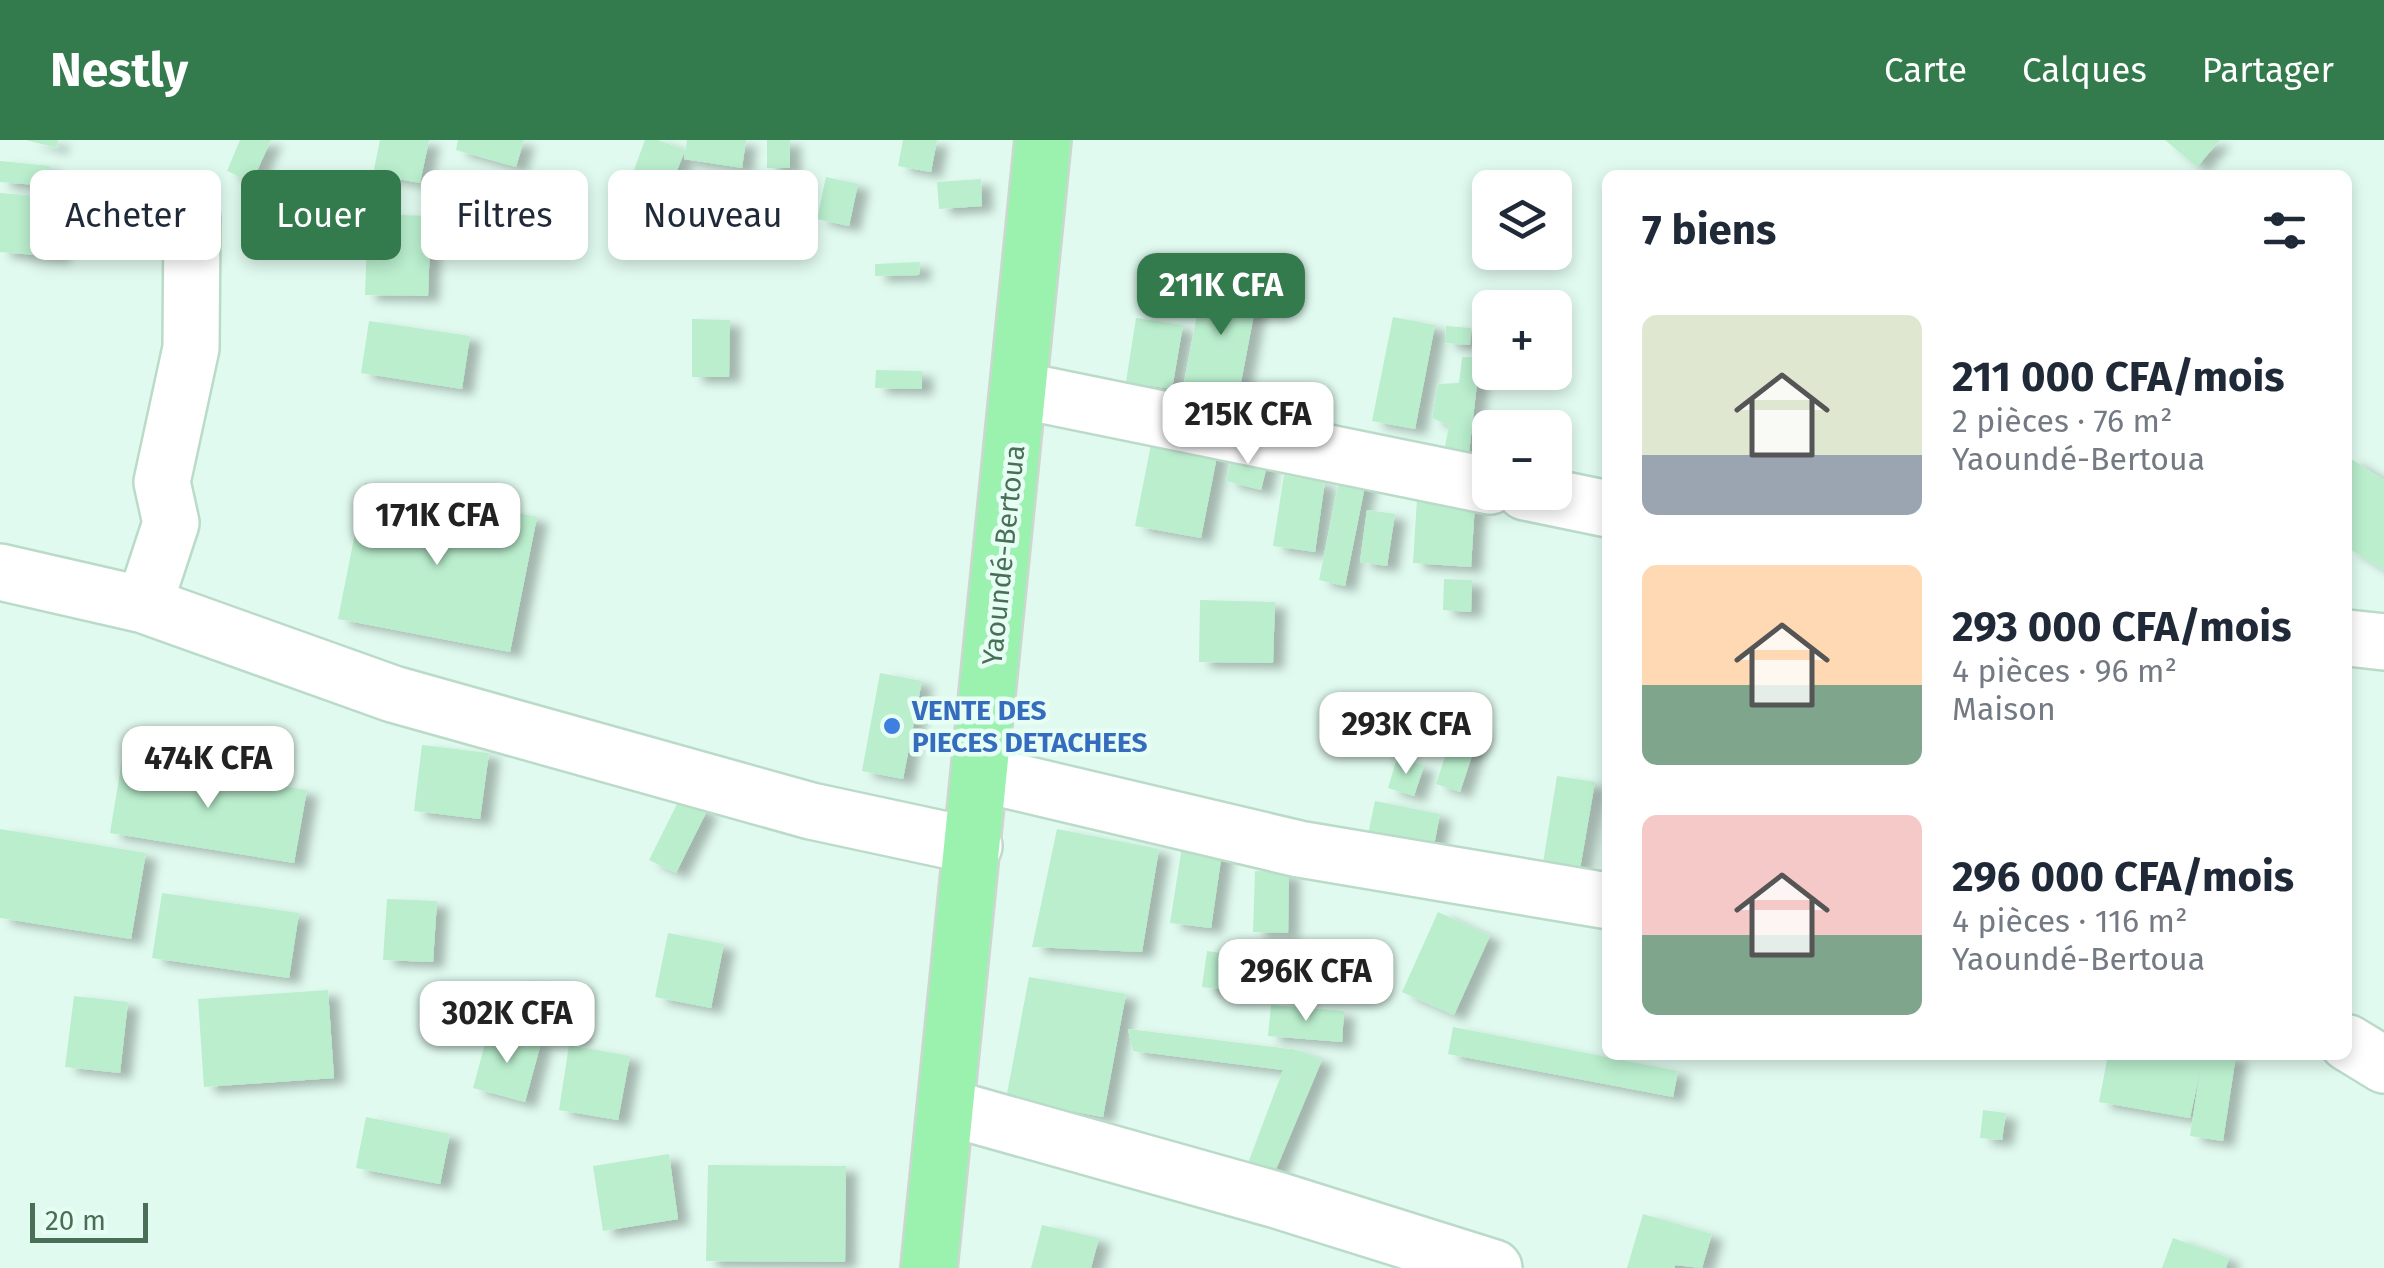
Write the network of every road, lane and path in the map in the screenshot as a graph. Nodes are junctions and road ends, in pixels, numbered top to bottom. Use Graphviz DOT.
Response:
graph roads {
  1 [pos="1044,140"];
  2 [pos="192,260"];
  3 [pos="1019,390"];
  4 [pos="1472,482"];
  5 [pos="1572,502"];
  6 [pos="1602,508"];
  7 [pos="8,589"];
  8 [pos="144,604"];
  9 [pos="2352,638"];
  10 [pos="2384,642"];
  11 [pos="982,774"];
  12 [pos="974,846"];
  13 [pos="1602,900"];
  14 [pos="2352,1045"];
  15 [pos="2384,1064"];
  16 [pos="946,1107"];
  17 [pos="930,1268"];
  18 [pos="1494,1268"];
  1 -- 3 [label="highway, Yaoundé-Bertoua"];
  2 -- 8 [label="street"];
  3 -- 4 [label="street"];
  3 -- 11 [label="highway, Yaoundé-Bertoua"];
  5 -- 6 [label="street"];
  7 -- 8 [label="street"];
  8 -- 12 [label="street"];
  9 -- 10 [label="street"];
  11 -- 12 [label="highway, Yaoundé-Bertoua"];
  11 -- 13 [label="street"];
  12 -- 16 [label="highway, Yaoundé-Bertoua"];
  14 -- 15 [label="street"];
  16 -- 17 [label="highway, Yaoundé-Bertoua"];
  16 -- 18 [label="street"];
}
